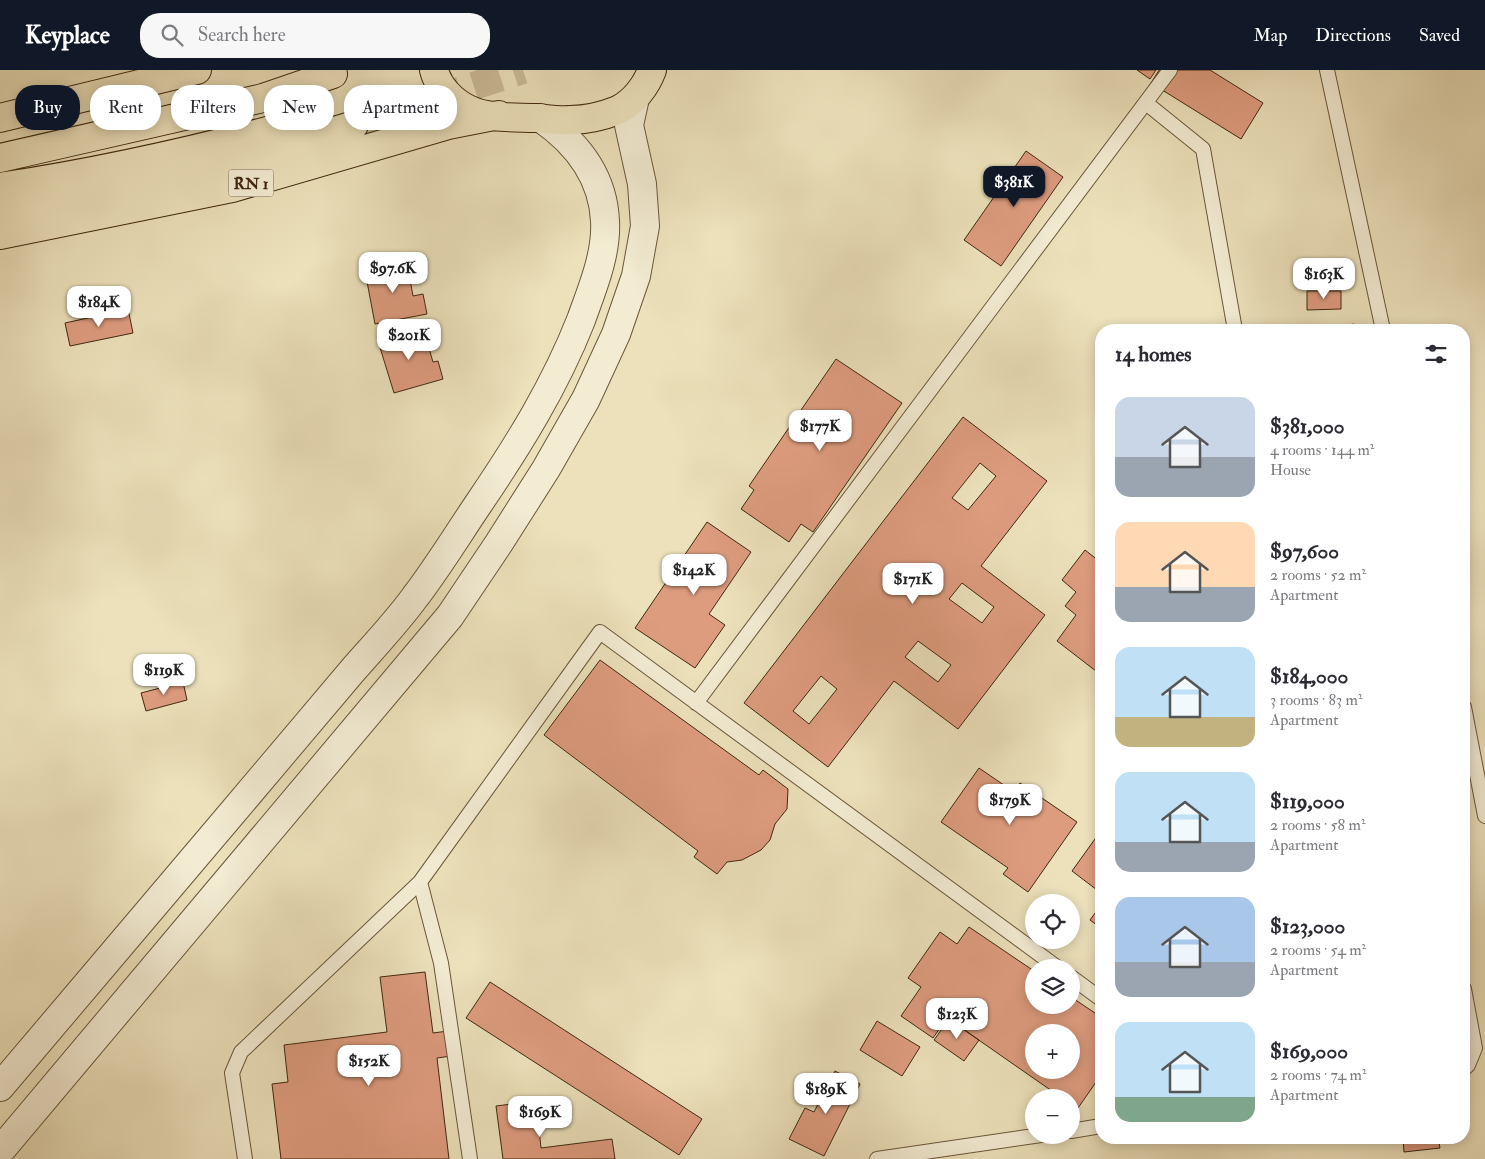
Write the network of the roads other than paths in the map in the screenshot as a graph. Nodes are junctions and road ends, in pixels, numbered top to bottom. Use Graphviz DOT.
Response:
graph roads {
  1 [pos="197,70"];
  2 [pos="293,70"];
  3 [pos="434,70"];
  4 [pos="1170,70"];
  5 [pos="1328,70"];
  6 [pos="333,74"];
  7 [pos="650,80"];
  8 [pos="1146,103"];
  9 [pos="499,116"];
  10 [pos="0,118"];
  11 [pos="541,118"];
  12 [pos="0,145"];
  13 [pos="0,158"];
  14 [pos="0,187"];
  15 [pos="0,209"];
  16 [pos="0,235"];
  17 [pos="1234,324"];
  18 [pos="1382,324"];
  19 [pos="696,703"];
  20 [pos="1470,738"];
  21 [pos="1485,816"];
  22 [pos="420,882"];
  23 [pos="1046,959"];
  24 [pos="1080,984"];
  25 [pos="1095,995"];
  26 [pos="1470,1021"];
  27 [pos="1470,1060"];
  28 [pos="0,1087"];
  29 [pos="1095,1127"];
  30 [pos="1080,1129"];
  31 [pos="1025,1137"];
  32 [pos="0,1151"];
  33 [pos="245,1159"];
  34 [pos="470,1159"];
  35 [pos="877,1159"];
  1 -- 10 [label="main road"];
  2 -- 12 [label="main road"];
  3 -- 9 [label="main road"];
  4 -- 8 [label="lane"];
  5 -- 18 [label="lane"];
  6 -- 13 [label="main road"];
  7 -- 11 [label="main road"];
  7 -- 32 [label="street"];
  8 -- 17 [label="lane"];
  8 -- 19 [label="lane"];
  9 -- 11 [label="main road"];
  9 -- 16 [label="main road, RN 1"];
  11 -- 28 [label="street"];
  14 -- 15 [label="main road"];
  19 -- 22 [label="lane"];
  19 -- 23 [label="lane"];
  20 -- 21 [label="lane"];
  22 -- 33 [label="lane"];
  22 -- 34 [label="lane"];
  24 -- 25 [label="lane"];
  26 -- 27 [label="lane"];
  29 -- 30 [label="lane"];
  31 -- 35 [label="lane"];
}
